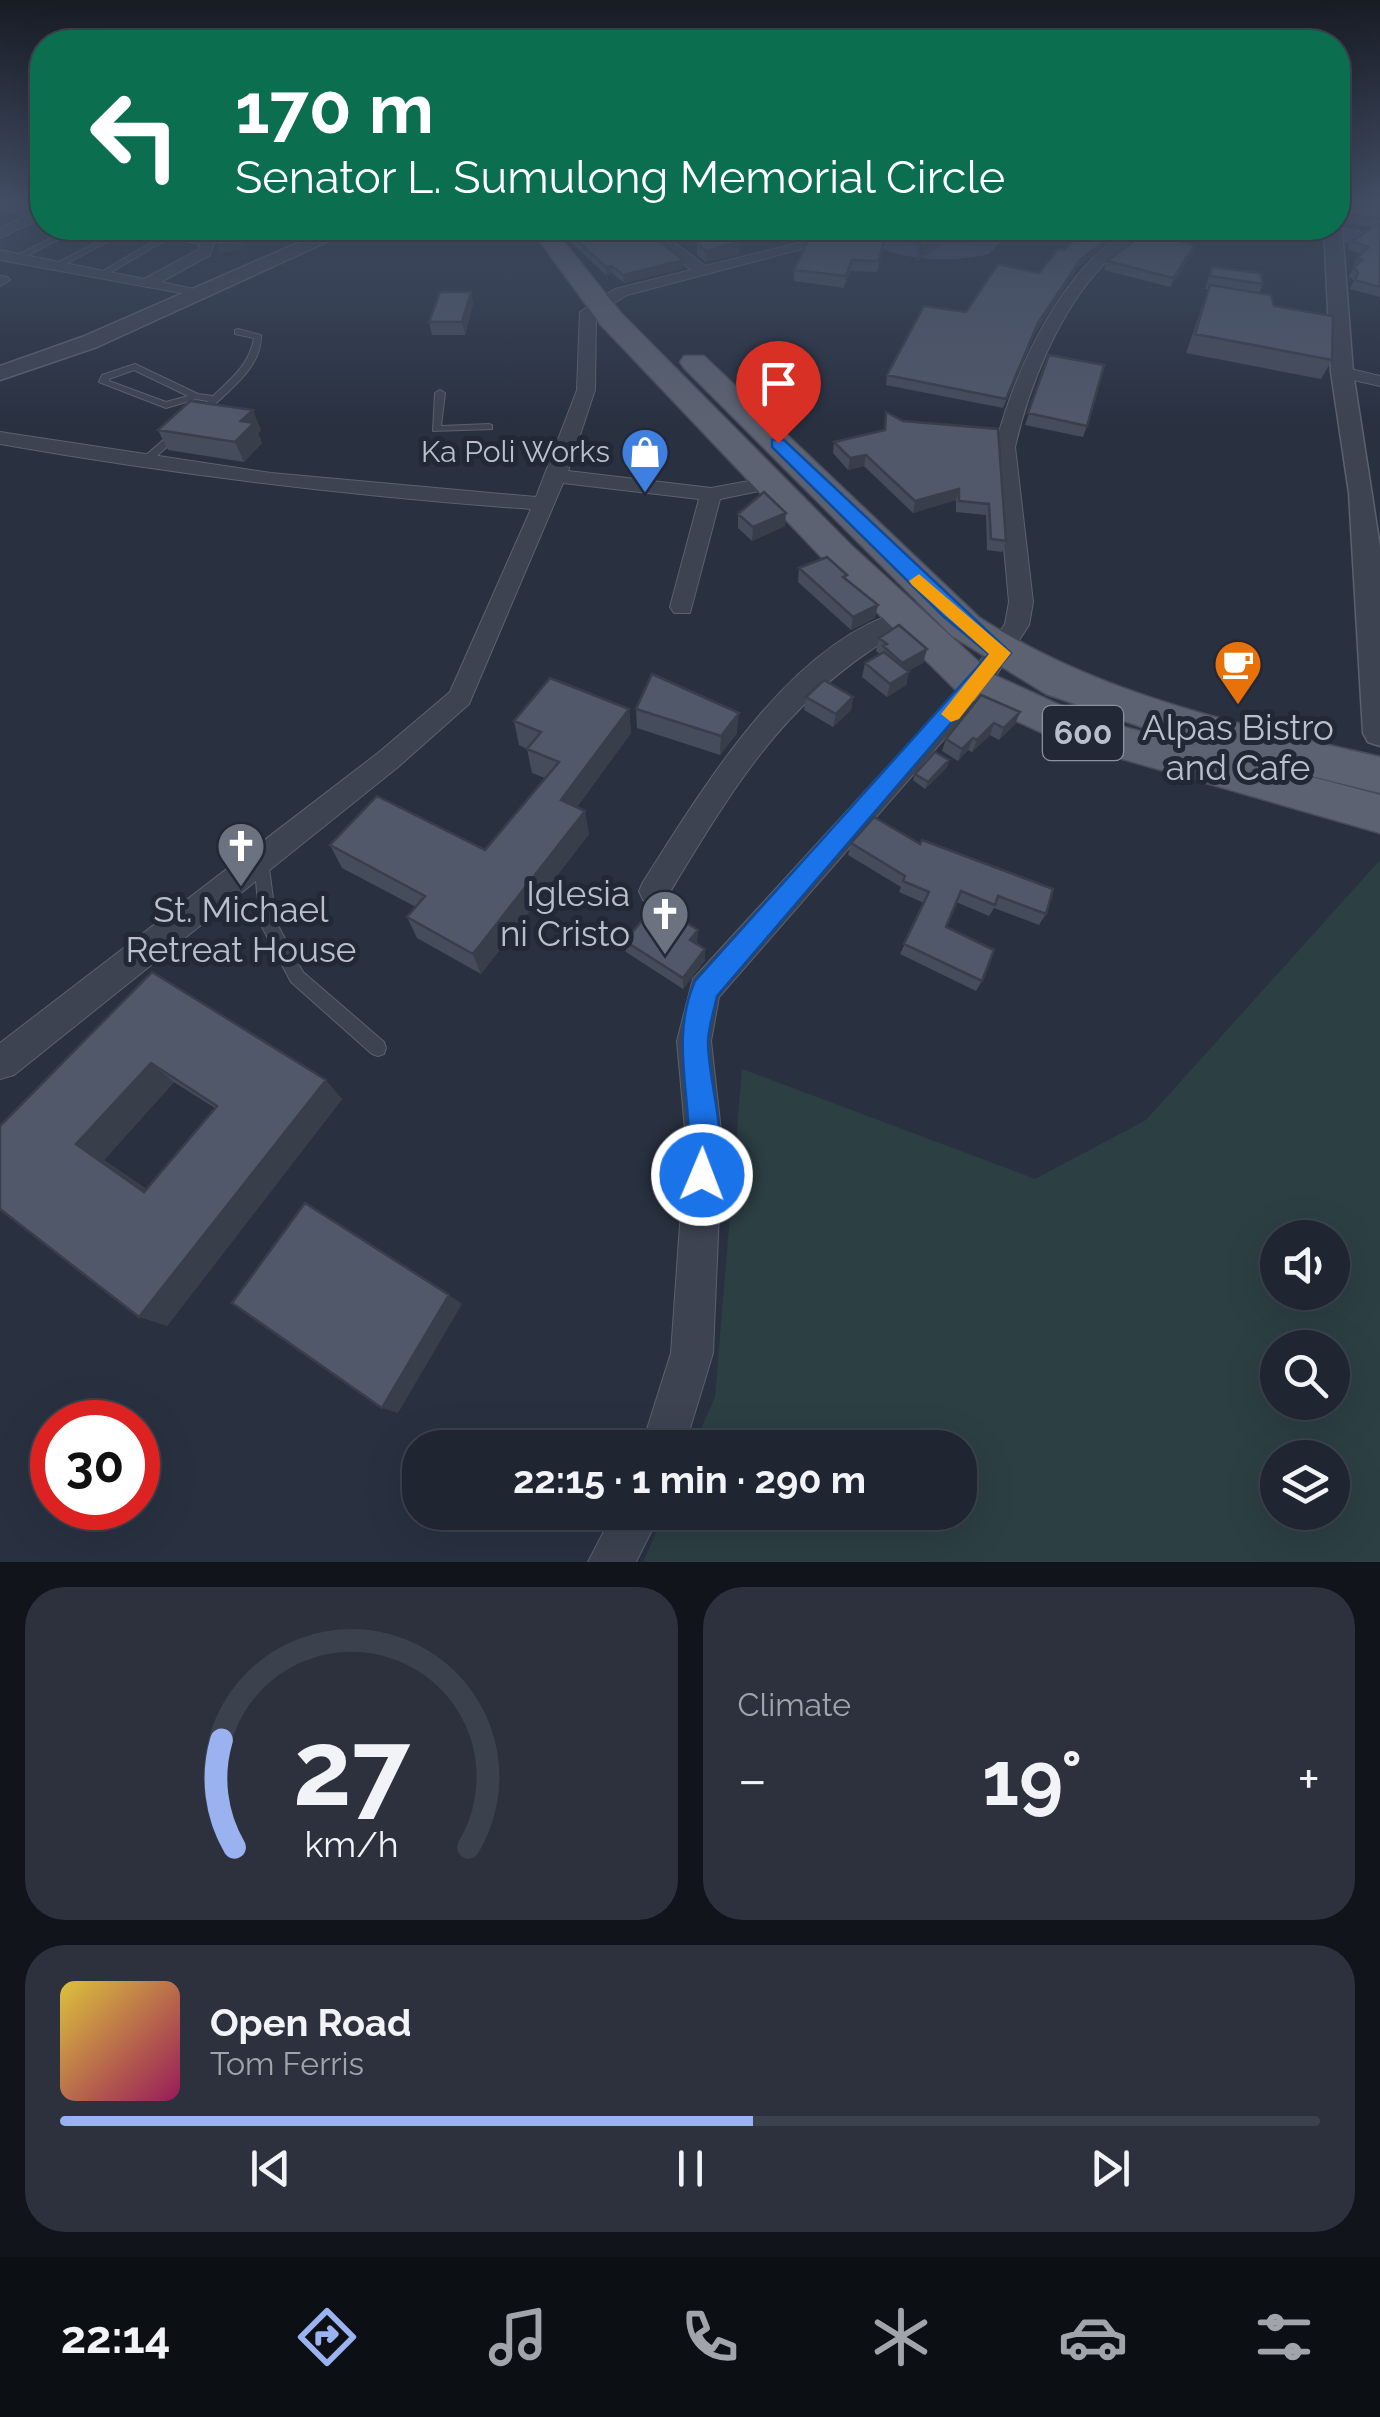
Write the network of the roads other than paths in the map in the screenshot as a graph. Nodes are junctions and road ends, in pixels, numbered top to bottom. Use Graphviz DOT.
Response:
graph roads {
  1 [pos="94,274"];
  2 [pos="165,274"];
  3 [pos="236,274"];
  4 [pos="586,274"];
  5 [pos="688,274"];
  6 [pos="1088,274"];
  7 [pos="1332,274"];
  8 [pos="100,275"];
  9 [pos="146,284"];
  10 [pos="196,294"];
  11 [pos="611,298"];
  12 [pos="238,332"];
  13 [pos="0,372"];
  14 [pos="1342,372"];
  15 [pos="1380,381"];
  16 [pos="440,394"];
  17 [pos="196,396"];
  18 [pos="215,399"];
  19 [pos="202,410"];
  20 [pos="190,422"];
  21 [pos="488,427"];
  22 [pos="0,438"];
  23 [pos="142,464"];
  24 [pos="556,476"];
  25 [pos="771,484"];
  26 [pos="712,494"];
  27 [pos="544,504"];
  28 [pos="682,607"];
  29 [pos="905,618"];
  30 [pos="989,669"];
  31 [pos="1380,733"];
  32 [pos="1380,775"];
  33 [pos="1380,814"];
  34 [pos="261,859"];
  35 [pos="654,891"];
  36 [pos="378,1048"];
  37 [pos="2,1063"];
  38 [pos="668,1430"];
  39 [pos="629,1530"];
  40 [pos="612,1562"];
  1 -- 8 [label="street"];
  2 -- 9 [label="street"];
  3 -- 10 [label="street"];
  4 -- 11 [label="main road, 600"];
  5 -- 11 [label="street"];
  6 -- 30 [label="street"];
  7 -- 14 [label="street"];
  8 -- 9 [label="street"];
  9 -- 10 [label="street"];
  10 -- 13 [label="street"];
  11 -- 24 [label="street"];
  11 -- 25 [label="main road, 600"];
  11 -- 30 [label="main road, 600"];
  12 -- 18 [label="lane"];
  14 -- 15 [label="street"];
  14 -- 31 [label="street"];
  16 -- 21 [label="lane"];
  17 -- 17 [label="lane"];
  17 -- 18 [label="lane"];
  18 -- 19 [label="lane"];
  20 -- 23 [label="lane"];
  22 -- 23 [label="street"];
  23 -- 27 [label="street"];
  24 -- 26 [label="street"];
  24 -- 27 [label="street"];
  25 -- 26 [label="street"];
  25 -- 29 [label="main road, 600"];
  26 -- 28 [label="street"];
  27 -- 34 [label="street"];
  29 -- 30 [label="main road, 600"];
  29 -- 35 [label="street"];
  30 -- 32 [label="main road, 600"];
  30 -- 33 [label="main road, 600"];
  30 -- 38 [label="street"];
  34 -- 36 [label="lane"];
  34 -- 37 [label="street"];
  39 -- 40 [label="street"];
}
